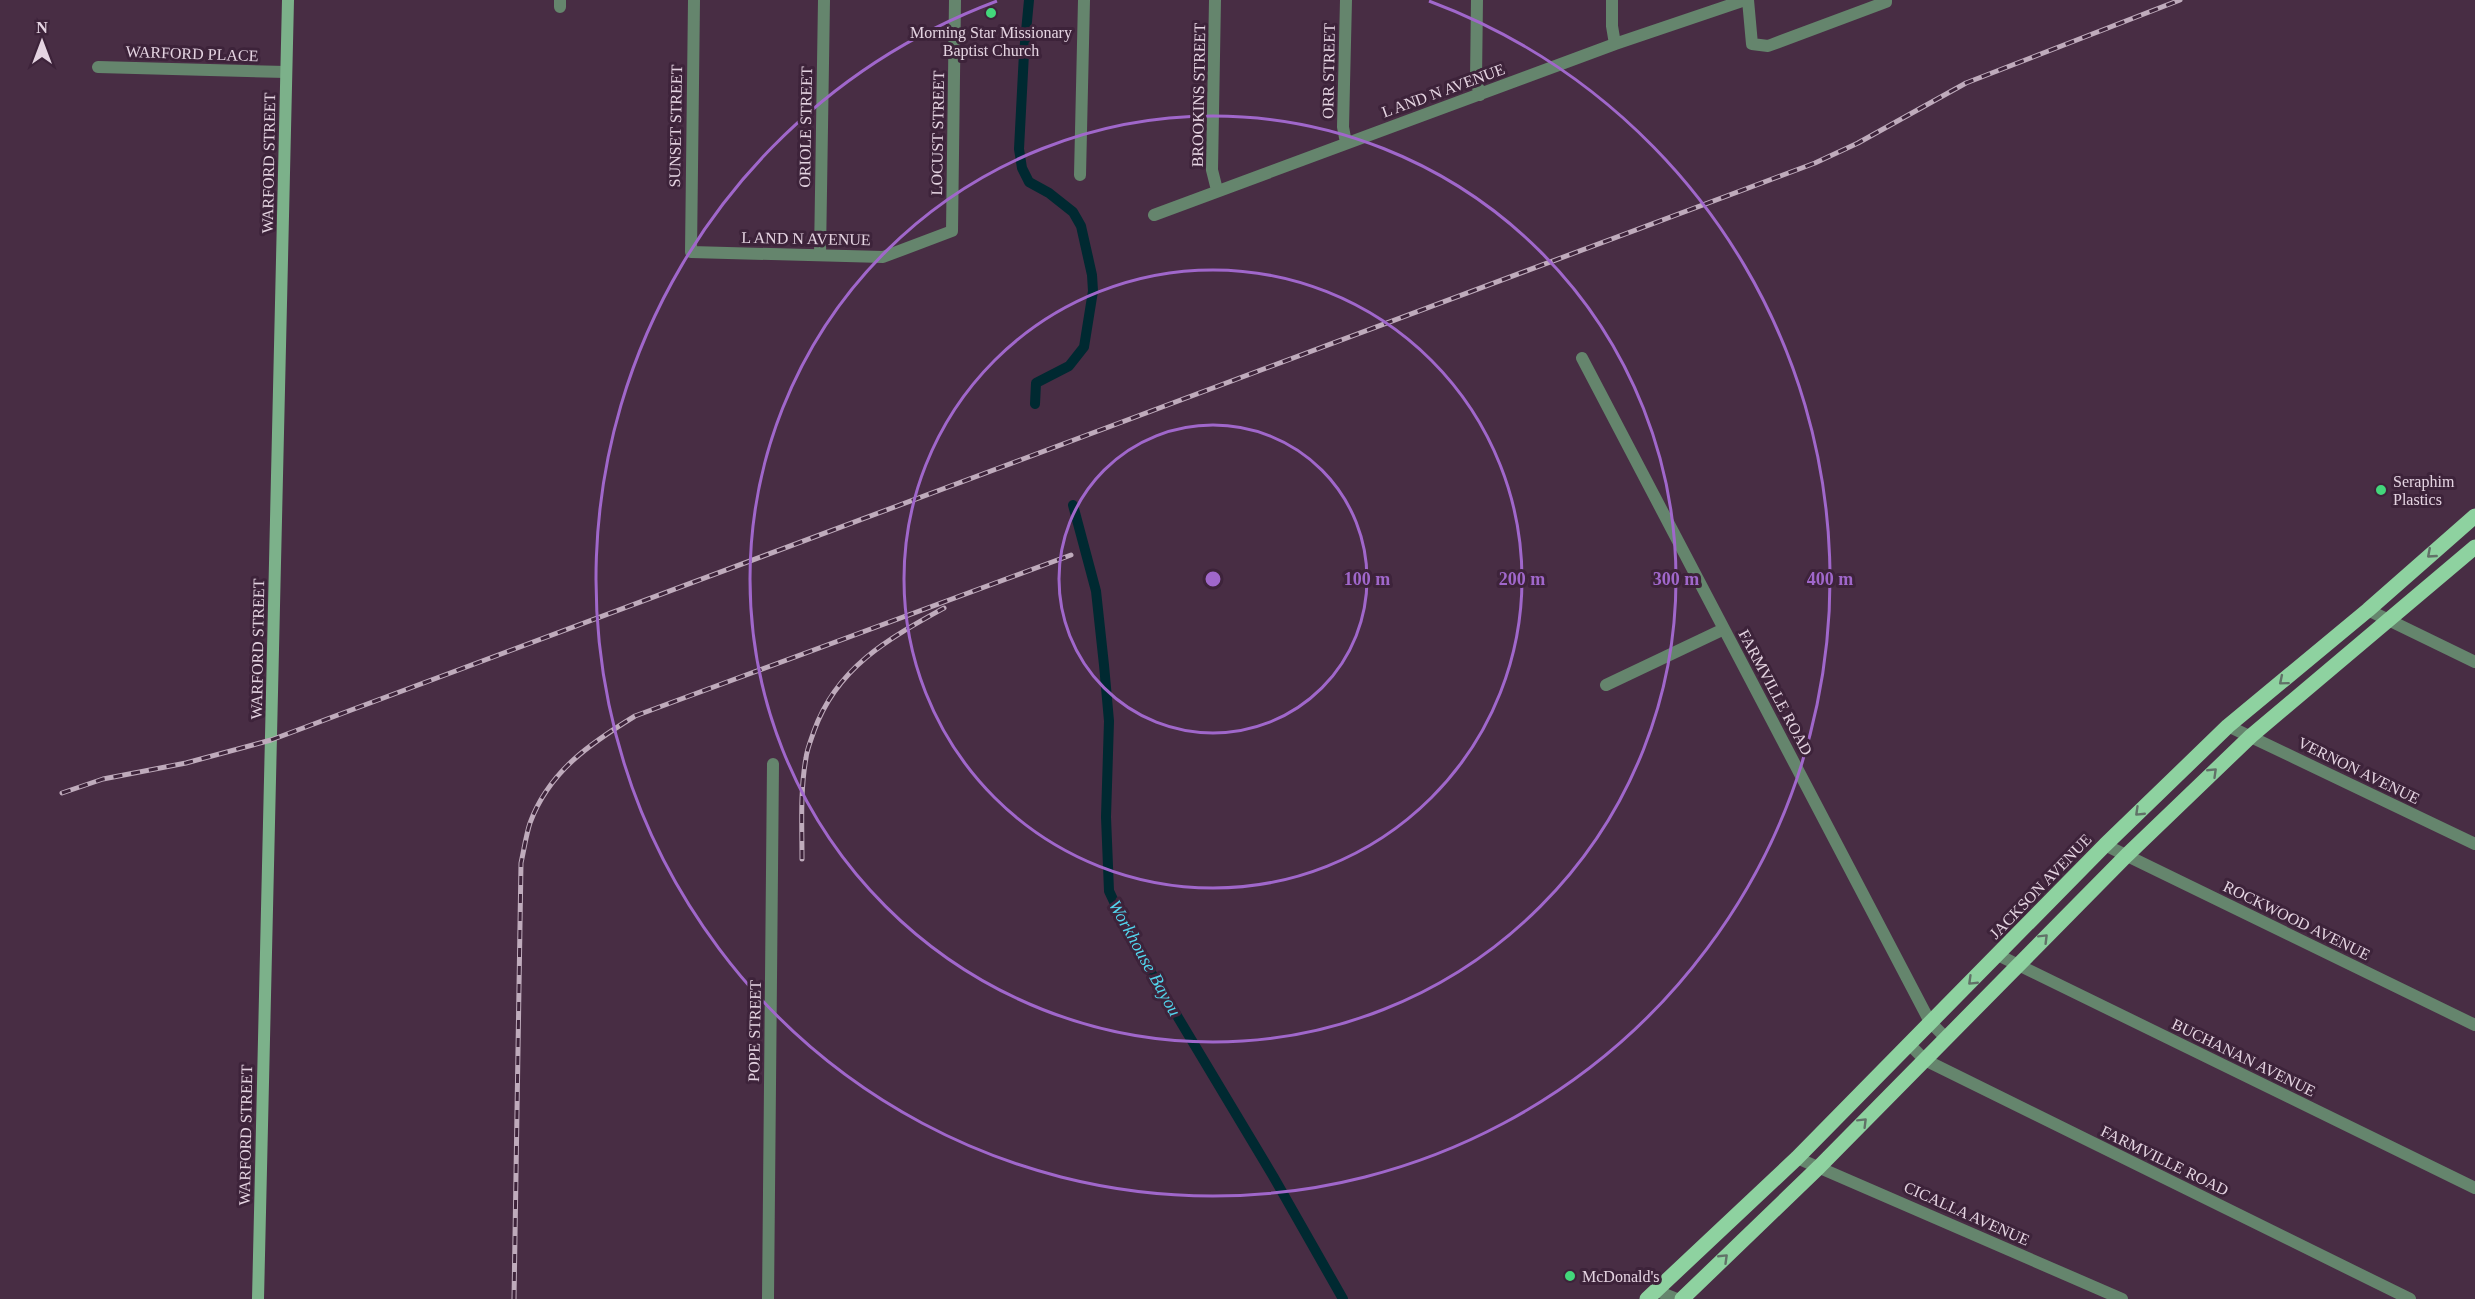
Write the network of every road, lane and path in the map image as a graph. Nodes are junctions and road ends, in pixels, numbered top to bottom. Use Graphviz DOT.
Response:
graph roads {
  1 [pos="288,0"];
  2 [pos="694,0"];
  3 [pos="824,0"];
  4 [pos="955,0"];
  5 [pos="1084,0"];
  6 [pos="1215,0"];
  7 [pos="1346,0"];
  8 [pos="1477,0"];
  9 [pos="1612,0"];
  10 [pos="1747,0"];
  11 [pos="1886,1"];
  12 [pos="1615,44"];
  13 [pos="98,67"];
  14 [pos="286,72"];
  15 [pos="1480,95"];
  16 [pos="1346,143"];
  17 [pos="1080,175"];
  18 [pos="1217,190"];
  19 [pos="1154,215"];
  20 [pos="952,231"];
  21 [pos="691,252"];
  22 [pos="820,255"];
  23 [pos="1582,358"];
  24 [pos="2475,516"];
  25 [pos="2475,548"];
  26 [pos="2367,610"];
  27 [pos="2390,621"];
  28 [pos="1724,629"];
  29 [pos="2475,662"];
  30 [pos="1606,685"];
  31 [pos="2228,726"];
  32 [pos="2251,736"];
  33 [pos="773,764"];
  34 [pos="2475,844"];
  35 [pos="2105,845"];
  36 [pos="2127,855"];
  37 [pos="1998,955"];
  38 [pos="2019,965"];
  39 [pos="1930,1022"];
  40 [pos="2475,1025"];
  41 [pos="1946,1038"];
  42 [pos="1909,1044"];
  43 [pos="1924,1060"];
  44 [pos="1797,1158"];
  45 [pos="1819,1167"];
  46 [pos="2475,1188"];
  47 [pos="1652,1295"];
  48 [pos="258,1299"];
  49 [pos="768,1299"];
  50 [pos="1680,1299"];
  51 [pos="2122,1299"];
  52 [pos="2410,1299"];
  1 -- 14 [label="main road, WARFORD STREET"];
  2 -- 21 [label="street, SUNSET STREET"];
  3 -- 22 [label="street, ORIOLE STREET"];
  4 -- 20 [label="street, LOCUST STREET"];
  5 -- 17 [label="street"];
  6 -- 18 [label="street, BROOKINS STREET"];
  7 -- 16 [label="street, ORR STREET"];
  8 -- 15 [label="street"];
  9 -- 12 [label="street"];
  10 -- 11 [label="street, L AND N AVENUE"];
  10 -- 12 [label="street, L AND N AVENUE"];
  12 -- 15 [label="street, L AND N AVENUE"];
  13 -- 14 [label="street, WARFORD PLACE"];
  14 -- 48 [label="main road, WARFORD STREET"];
  15 -- 16 [label="street, L AND N AVENUE"];
  16 -- 18 [label="street, L AND N AVENUE"];
  18 -- 19 [label="street, L AND N AVENUE"];
  20 -- 22 [label="street, L AND N AVENUE"];
  21 -- 22 [label="street, L AND N AVENUE"];
  23 -- 28 [label="street, FARMVILLE ROAD"];
  24 -- 26 [label="main road, JACKSON AVENUE, one-way"];
  25 -- 27 [label="main road"];
  26 -- 27 [label="street"];
  26 -- 31 [label="main road, JACKSON AVENUE, one-way"];
  27 -- 29 [label="street"];
  27 -- 32 [label="main road"];
  28 -- 30 [label="street"];
  28 -- 39 [label="street, FARMVILLE ROAD"];
  31 -- 32 [label="street, VERNON AVENUE"];
  31 -- 35 [label="main road, JACKSON AVENUE, one-way"];
  32 -- 34 [label="street, VERNON AVENUE"];
  36 -- 32 [label="main road, one-way"];
  33 -- 49 [label="street, POPE STREET"];
  35 -- 36 [label="street, ROCKWOOD AVENUE"];
  35 -- 37 [label="main road, JACKSON AVENUE"];
  38 -- 36 [label="main road, one-way"];
  36 -- 40 [label="street, ROCKWOOD AVENUE"];
  37 -- 38 [label="street, BUCHANAN AVENUE"];
  37 -- 39 [label="main road, JACKSON AVENUE, one-way"];
  38 -- 41 [label="main road"];
  38 -- 46 [label="street, BUCHANAN AVENUE"];
  39 -- 41 [label="street, FARMVILLE ROAD"];
  39 -- 42 [label="main road, JACKSON AVENUE"];
  41 -- 43 [label="main road"];
  42 -- 43 [label="street, FARMVILLE ROAD"];
  42 -- 44 [label="main road, JACKSON AVENUE"];
  45 -- 43 [label="main road, one-way"];
  43 -- 52 [label="street, FARMVILLE ROAD"];
  44 -- 45 [label="street, CICALLA AVENUE"];
  44 -- 47 [label="main road, JACKSON AVENUE"];
  50 -- 45 [label="main road, one-way"];
  45 -- 51 [label="street, CICALLA AVENUE"];
  47 -- 50 [label="street"];
}
